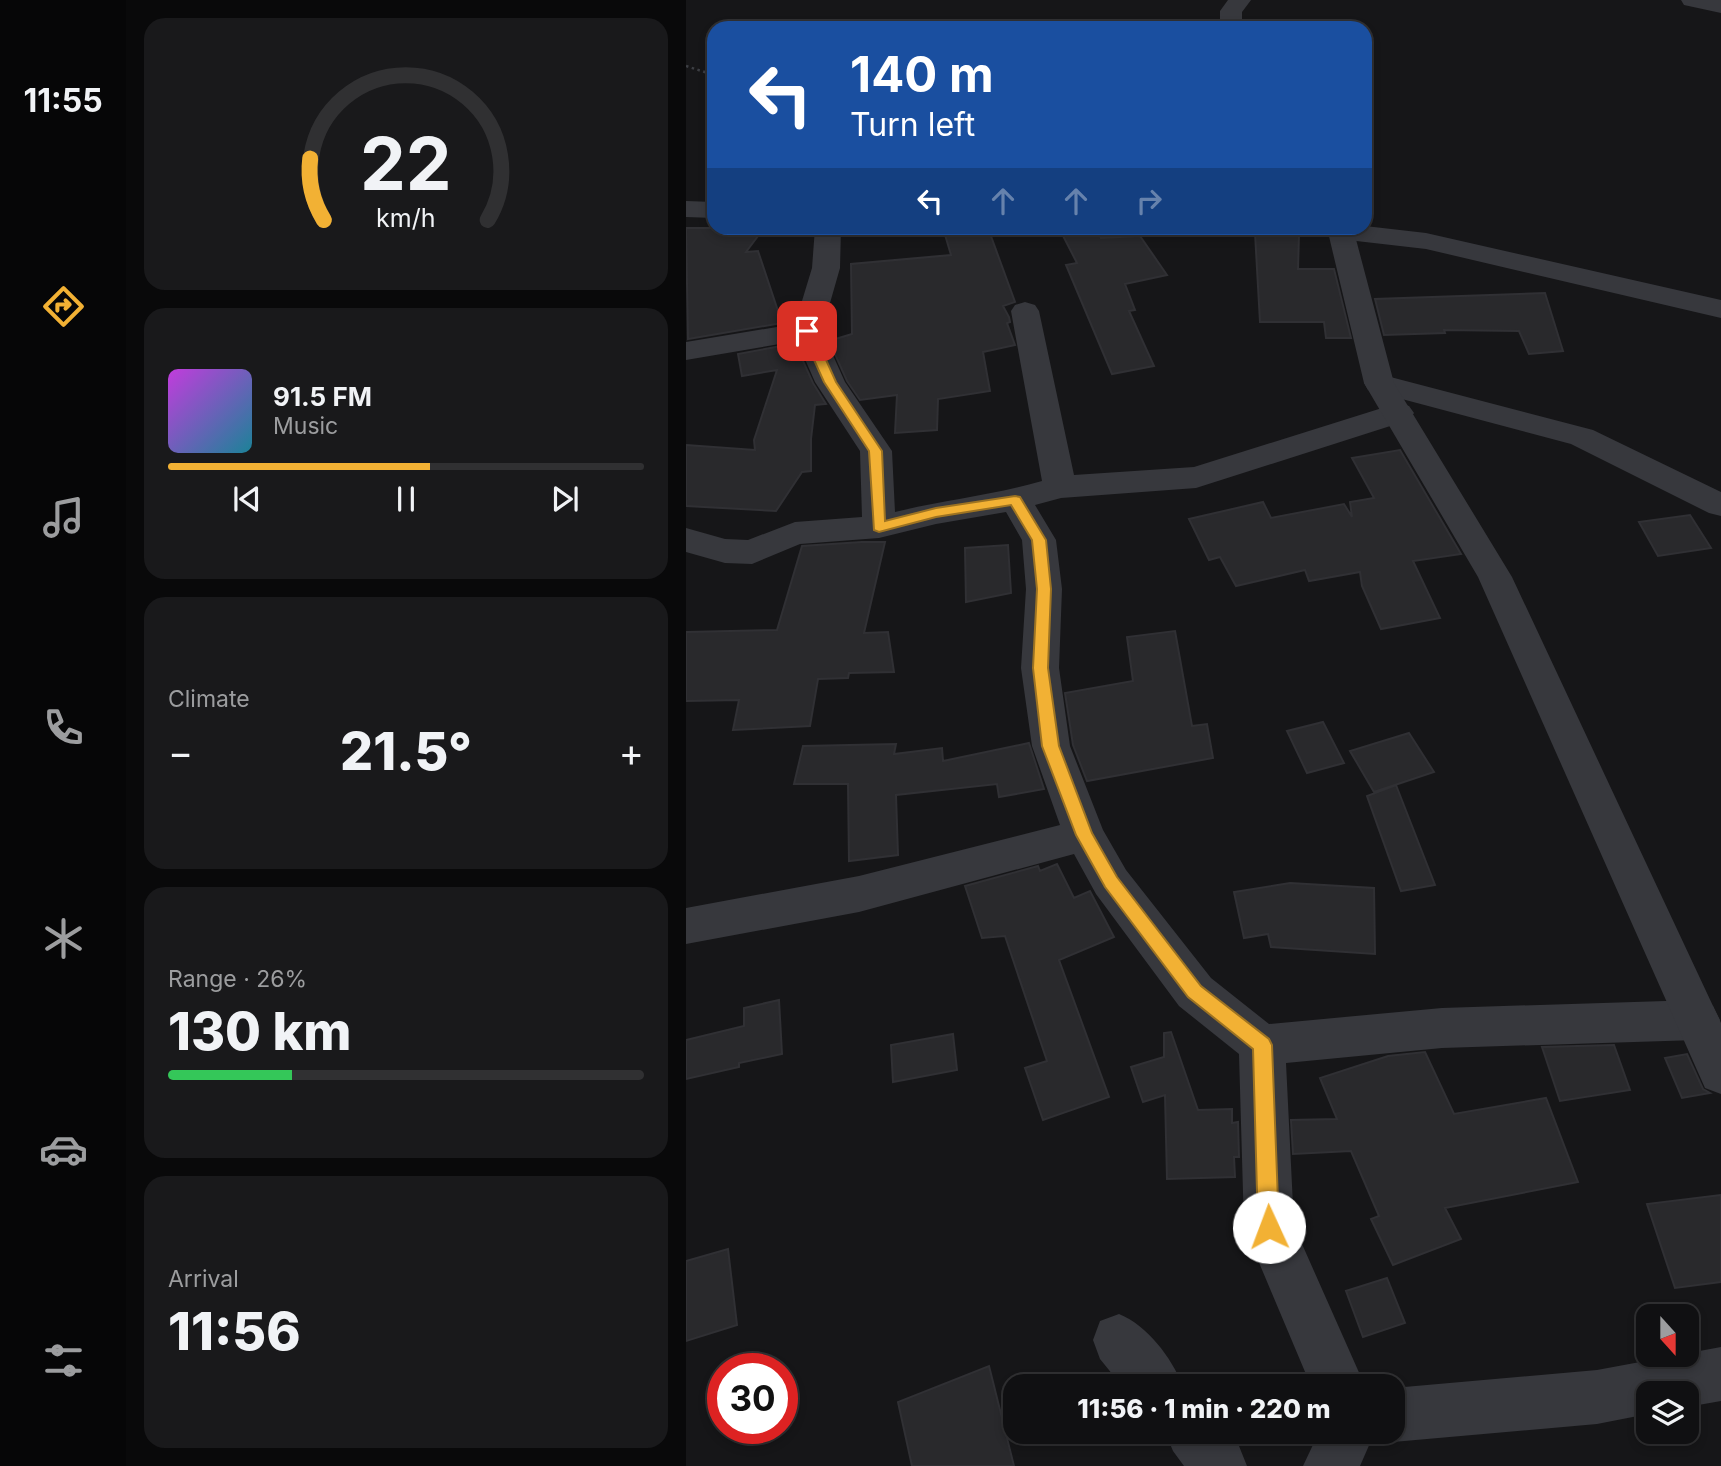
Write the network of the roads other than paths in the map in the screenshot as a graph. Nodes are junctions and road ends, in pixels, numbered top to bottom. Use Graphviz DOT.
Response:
graph roads {
  1 [pos="1240,0"];
  2 [pos="1692,0"];
  3 [pos="1721,6"];
  4 [pos="1231,21"];
  5 [pos="686,209"];
  6 [pos="707,210"];
  7 [pos="1372,233"];
  8 [pos="828,235"];
  9 [pos="1342,235"];
  10 [pos="1721,309"];
  11 [pos="1025,311"];
  12 [pos="807,331"];
  13 [pos="686,351"];
  14 [pos="1389,398"];
  15 [pos="1060,487"];
  16 [pos="1015,500"];
  17 [pos="1721,505"];
  18 [pos="879,527"];
  19 [pos="686,540"];
  20 [pos="1084,835"];
  21 [pos="686,926"];
  22 [pos="1697,1020"];
  23 [pos="1262,1045"];
  24 [pos="1721,1073"];
  25 [pos="1119,1340"];
  26 [pos="1146,1374"];
  27 [pos="1333,1374"];
  28 [pos="1721,1374"];
  29 [pos="1405,1414"];
  30 [pos="1202,1444"];
  31 [pos="1341,1444"];
  32 [pos="1219,1466"];
  33 [pos="1331,1466"];
  1 -- 4 [label="street"];
  2 -- 3 [label="street"];
  5 -- 6 [label="street"];
  7 -- 10 [label="street"];
  8 -- 12 [label="street"];
  9 -- 14 [label="street"];
  11 -- 15 [label="street"];
  12 -- 13 [label="street"];
  12 -- 18 [label="street"];
  14 -- 15 [label="street"];
  14 -- 17 [label="street"];
  14 -- 22 [label="street"];
  15 -- 16 [label="street"];
  16 -- 18 [label="street"];
  16 -- 20 [label="street"];
  18 -- 19 [label="street"];
  20 -- 21 [label="street"];
  20 -- 23 [label="street"];
  22 -- 23 [label="street"];
  22 -- 24 [label="street"];
  23 -- 27 [label="street"];
  25 -- 26 [label="street"];
  28 -- 29 [label="street"];
  30 -- 32 [label="street"];
  31 -- 33 [label="street"];
}
